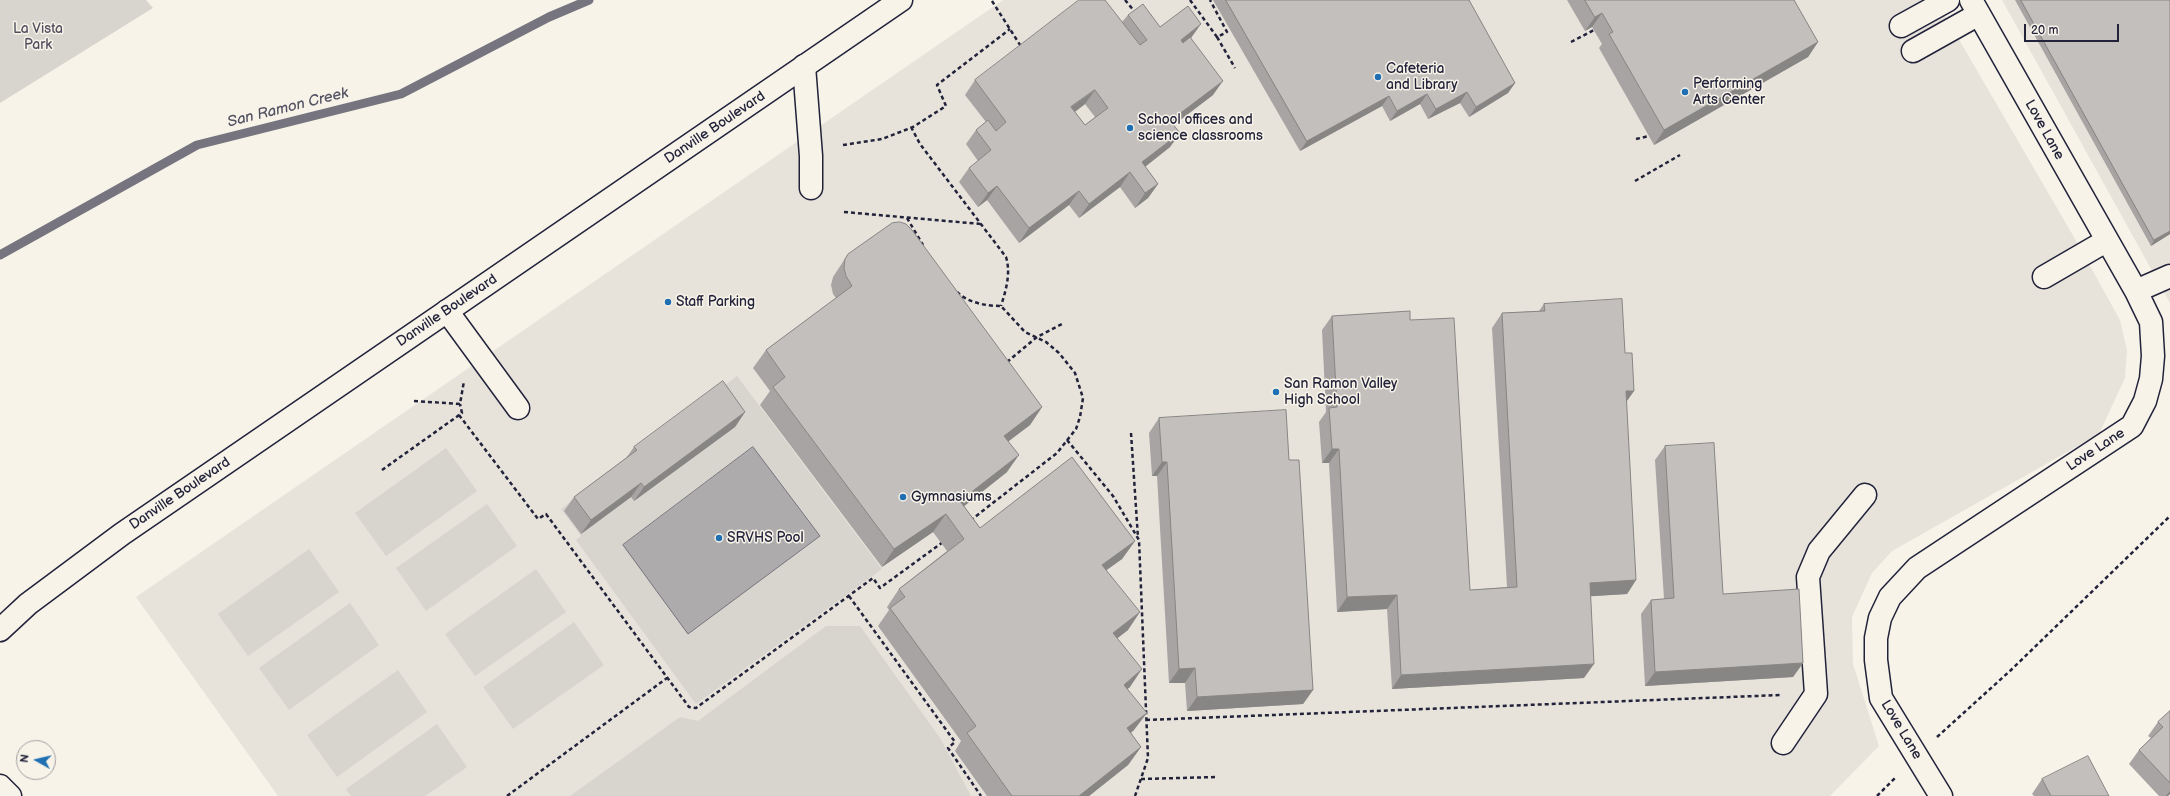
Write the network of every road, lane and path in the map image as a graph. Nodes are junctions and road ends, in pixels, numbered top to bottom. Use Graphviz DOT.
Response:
graph roads {
  1 [pos="901,0"];
  2 [pos="1125,0"];
  3 [pos="1190,0"];
  4 [pos="1210,0"];
  5 [pos="1948,0"];
  6 [pos="992,1"];
  7 [pos="1975,7"];
  8 [pos="1138,16"];
  9 [pos="1901,26"];
  10 [pos="1010,29"];
  11 [pos="1594,30"];
  12 [pos="1217,37"];
  13 [pos="1571,42"];
  14 [pos="1023,50"];
  15 [pos="1913,51"];
  16 [pos="804,66"];
  17 [pos="1235,68"];
  18 [pos="911,128"];
  19 [pos="1649,136"];
  20 [pos="1636,139"];
  21 [pos="843,145"];
  22 [pos="1680,155"];
  23 [pos="1635,181"];
  24 [pos="811,188"];
  25 [pos="844,212"];
  26 [pos="907,218"];
  27 [pos="982,224"];
  28 [pos="2106,242"];
  29 [pos="925,248"];
  30 [pos="2170,276"];
  31 [pos="2044,277"];
  32 [pos="956,291"];
  33 [pos="2136,291"];
  34 [pos="1001,306"];
  35 [pos="447,311"];
  36 [pos="1062,324"];
  37 [pos="1037,338"];
  38 [pos="1006,363"];
  39 [pos="464,378"];
  40 [pos="414,401"];
  41 [pos="460,404"];
  42 [pos="518,408"];
  43 [pos="459,415"];
  44 [pos="1131,433"];
  45 [pos="1067,440"];
  46 [pos="382,470"];
  47 [pos="1865,495"];
  48 [pos="2170,516"];
  49 [pos="970,521"];
  50 [pos="947,539"];
  51 [pos="1139,540"];
  52 [pos="849,596"];
  53 [pos="0,630"];
  54 [pos="667,678"];
  55 [pos="1816,694"];
  56 [pos="1146,720"];
  57 [pos="1783,743"];
  58 [pos="1916,756"];
  59 [pos="1218,777"];
  60 [pos="1141,779"];
  61 [pos="0,786"];
  62 [pos="10,796"];
  63 [pos="507,796"];
  64 [pos="981,796"];
  65 [pos="1135,796"];
  66 [pos="1876,796"];
  67 [pos="1941,796"];
  1 -- 16 [label="main road, Danville Boulevard"];
  2 -- 8 [label="path"];
  3 -- 12 [label="path"];
  4 -- 12 [label="path"];
  5 -- 9 [label="main road"];
  6 -- 10 [label="path"];
  7 -- 15 [label="main road"];
  7 -- 28 [label="main road, Love Lane"];
  10 -- 14 [label="path"];
  10 -- 18 [label="path"];
  11 -- 13 [label="path"];
  12 -- 17 [label="path"];
  16 -- 24 [label="main road"];
  16 -- 35 [label="main road, Danville Boulevard"];
  18 -- 21 [label="path"];
  18 -- 27 [label="path"];
  19 -- 20 [label="path"];
  22 -- 23 [label="path"];
  25 -- 26 [label="path"];
  26 -- 27 [label="path"];
  26 -- 29 [label="path"];
  27 -- 34 [label="path"];
  28 -- 31 [label="main road"];
  28 -- 33 [label="main road, Love Lane"];
  30 -- 33 [label="main road"];
  32 -- 34 [label="path"];
  33 -- 58 [label="main road, Love Lane"];
  34 -- 37 [label="path"];
  35 -- 42 [label="main road"];
  35 -- 53 [label="main road, Danville Boulevard"];
  36 -- 37 [label="path"];
  37 -- 38 [label="path"];
  37 -- 45 [label="path"];
  39 -- 41 [label="path"];
  40 -- 41 [label="path"];
  41 -- 43 [label="path"];
  43 -- 46 [label="path"];
  43 -- 54 [label="path"];
  44 -- 51 [label="path"];
  45 -- 49 [label="path"];
  45 -- 51 [label="path"];
  47 -- 55 [label="main road"];
  48 -- 58 [label="path"];
  50 -- 52 [label="path"];
  51 -- 56 [label="path"];
  52 -- 54 [label="path"];
  52 -- 64 [label="path"];
  54 -- 63 [label="path"];
  55 -- 56 [label="path"];
  55 -- 57 [label="main road"];
  56 -- 60 [label="path"];
  58 -- 66 [label="path"];
  58 -- 67 [label="main road, Love Lane"];
  59 -- 60 [label="path"];
  60 -- 65 [label="path"];
  61 -- 62 [label="main road"];
}
